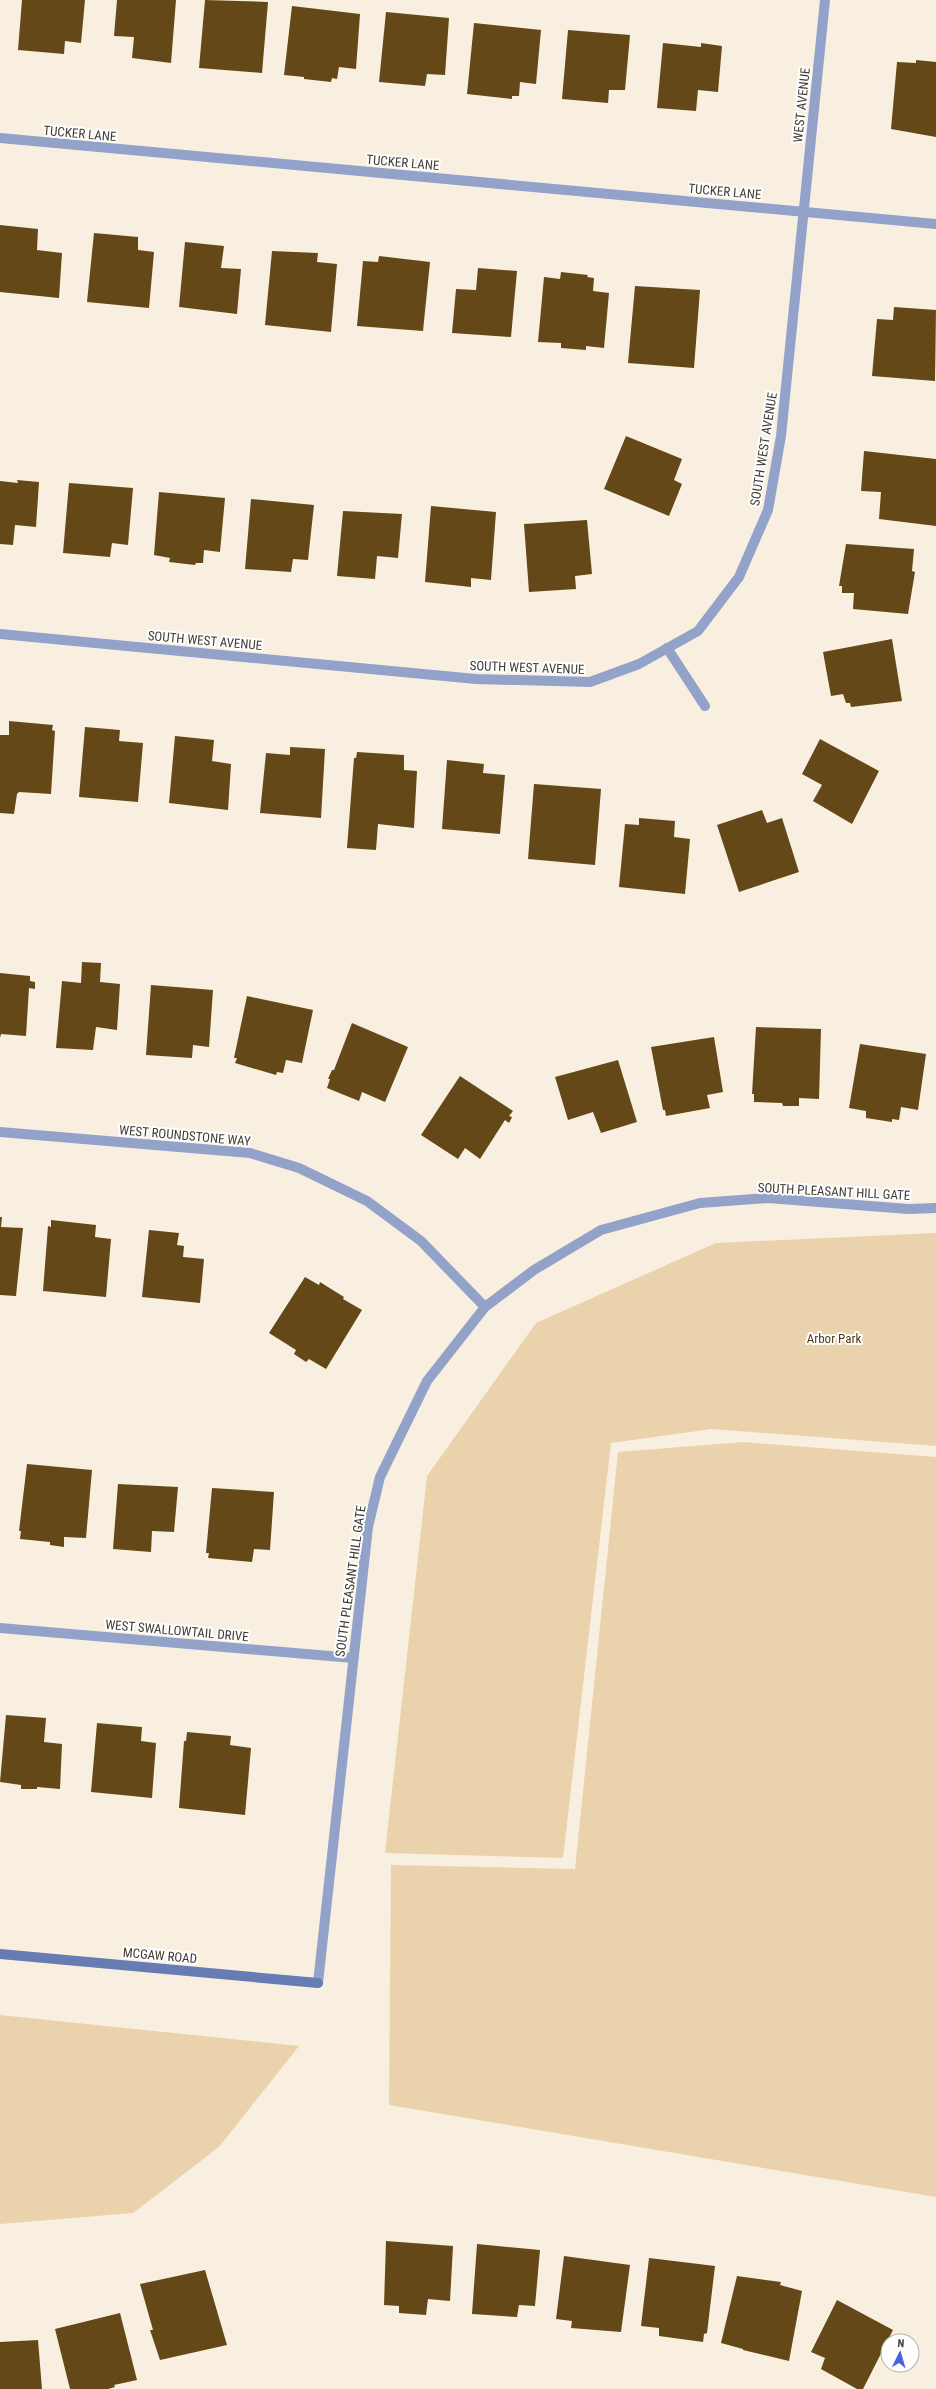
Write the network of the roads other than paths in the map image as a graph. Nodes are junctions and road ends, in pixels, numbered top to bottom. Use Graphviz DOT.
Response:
graph roads {
  1 [pos="825,0"];
  2 [pos="0,138"];
  3 [pos="803,212"];
  4 [pos="936,224"];
  5 [pos="0,634"];
  6 [pos="667,648"];
  7 [pos="705,706"];
  8 [pos="0,1132"];
  9 [pos="936,1208"];
  10 [pos="485,1307"];
  11 [pos="0,1628"];
  12 [pos="353,1658"];
  13 [pos="0,1954"];
  14 [pos="318,1983"];
  1 -- 3 [label="street, WEST AVENUE"];
  2 -- 3 [label="street, TUCKER LANE"];
  3 -- 4 [label="street"];
  3 -- 6 [label="street, SOUTH WEST AVENUE"];
  5 -- 6 [label="street, SOUTH WEST AVENUE"];
  6 -- 7 [label="street"];
  8 -- 10 [label="street, WEST ROUNDSTONE WAY"];
  9 -- 10 [label="street, SOUTH PLEASANT HILL GATE"];
  10 -- 12 [label="street, SOUTH PLEASANT HILL GATE"];
  11 -- 12 [label="street, WEST SWALLOWTAIL DRIVE"];
  12 -- 14 [label="street, SOUTH PLEASANT HILL GATE"];
  13 -- 14 [label="street, MCGAW ROAD"];
}
